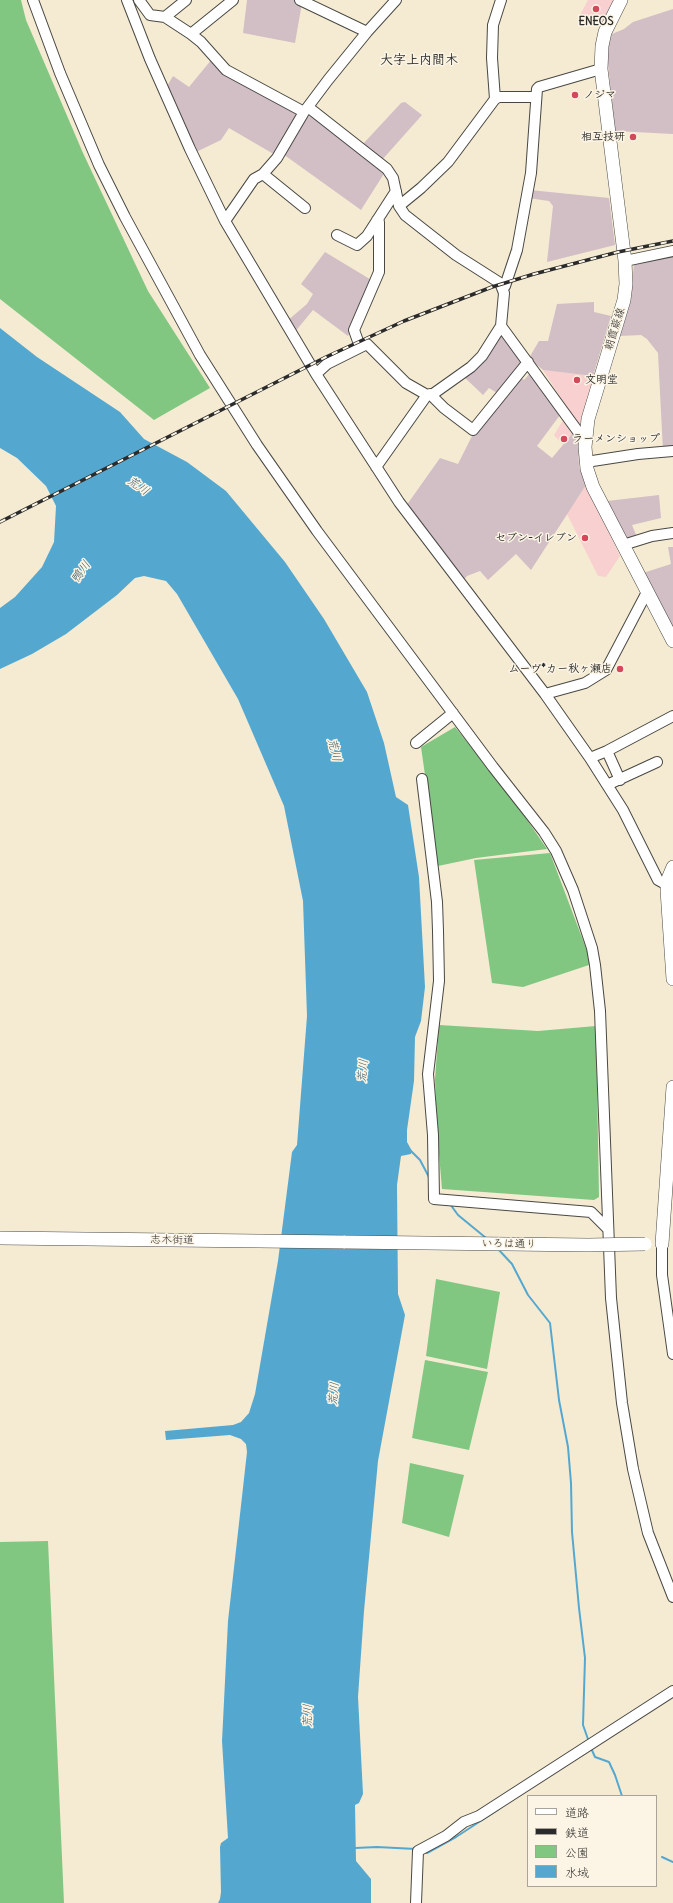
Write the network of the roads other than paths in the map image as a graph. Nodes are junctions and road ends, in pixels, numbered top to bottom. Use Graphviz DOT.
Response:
graph roads {
  1 [pos="33,0"];
  2 [pos="128,0"];
  3 [pos="139,0"];
  4 [pos="186,0"];
  5 [pos="232,0"];
  6 [pos="300,0"];
  7 [pos="396,0"];
  8 [pos="501,0"];
  9 [pos="621,0"];
  10 [pos="165,17"];
  11 [pos="367,32"];
  12 [pos="191,34"];
  13 [pos="601,69"];
  14 [pos="536,97"];
  15 [pos="495,99"];
  16 [pos="306,109"];
  17 [pos="263,174"];
  18 [pos="396,191"];
  19 [pos="399,206"];
  20 [pos="305,208"];
  21 [pos="377,220"];
  22 [pos="225,221"];
  23 [pos="337,235"];
  24 [pos="673,251"];
  25 [pos="625,261"];
  26 [pos="503,288"];
  27 [pos="501,326"];
  28 [pos="360,347"];
  29 [pos="528,362"];
  30 [pos="316,374"];
  31 [pos="429,395"];
  32 [pos="585,438"];
  33 [pos="673,451"];
  34 [pos="586,462"];
  35 [pos="376,467"];
  36 [pos="673,532"];
  37 [pos="623,545"];
  38 [pos="647,592"];
  39 [pos="673,641"];
  40 [pos="545,694"];
  41 [pos="453,713"];
  42 [pos="673,716"];
  43 [pos="416,743"];
  44 [pos="607,751"];
  45 [pos="590,758"];
  46 [pos="657,762"];
  47 [pos="422,779"];
  48 [pos="620,780"];
  49 [pos="608,785"];
  50 [pos="673,867"];
  51 [pos="667,884"];
  52 [pos="672,962"];
  53 [pos="673,979"];
  54 [pos="673,1087"];
  55 [pos="608,1229"];
  56 [pos="0,1238"];
  57 [pos="344,1242"];
  58 [pos="668,1244"];
  59 [pos="673,1354"];
  60 [pos="673,1597"];
  61 [pos="673,1691"];
  62 [pos="416,1903"];
  1 -- 41 [label="street"];
  2 -- 22 [label="street"];
  3 -- 10 [label="street"];
  4 -- 10 [label="street"];
  5 -- 12 [label="street"];
  6 -- 11 [label="street"];
  7 -- 11 [label="street"];
  8 -- 15 [label="street"];
  9 -- 13 [label="main road, 朝霞蕨線"];
  10 -- 12 [label="street"];
  11 -- 16 [label="street"];
  12 -- 16 [label="street"];
  13 -- 14 [label="street"];
  13 -- 25 [label="main road, 朝霞蕨線"];
  14 -- 15 [label="street"];
  14 -- 26 [label="street"];
  15 -- 19 [label="street"];
  16 -- 17 [label="street"];
  16 -- 18 [label="street"];
  17 -- 20 [label="street"];
  17 -- 22 [label="street"];
  18 -- 19 [label="street"];
  18 -- 21 [label="street"];
  19 -- 26 [label="street"];
  21 -- 23 [label="street"];
  21 -- 28 [label="street"];
  22 -- 30 [label="street"];
  24 -- 25 [label="street"];
  25 -- 32 [label="main road, 朝霞蕨線"];
  26 -- 27 [label="street"];
  27 -- 29 [label="street"];
  27 -- 31 [label="street"];
  28 -- 30 [label="street"];
  28 -- 31 [label="street"];
  29 -- 31 [label="street"];
  29 -- 32 [label="street"];
  30 -- 35 [label="street"];
  31 -- 35 [label="street"];
  32 -- 34 [label="main road, 朝霞蕨線"];
  33 -- 34 [label="street"];
  34 -- 37 [label="main road, 朝霞蕨線"];
  35 -- 40 [label="street"];
  36 -- 37 [label="street"];
  37 -- 38 [label="main road, 朝霞蕨線"];
  38 -- 39 [label="main road, 朝霞蕨線"];
  38 -- 40 [label="street"];
  40 -- 45 [label="street"];
  41 -- 43 [label="street"];
  41 -- 55 [label="street"];
  42 -- 44 [label="street"];
  44 -- 45 [label="street"];
  44 -- 48 [label="street"];
  45 -- 49 [label="street"];
  46 -- 48 [label="street"];
  47 -- 55 [label="street"];
  48 -- 49 [label="street"];
  49 -- 51 [label="street"];
  50 -- 51 [label="main road"];
  51 -- 52 [label="main road"];
  52 -- 53 [label="main road"];
  54 -- 58 [label="main road"];
  55 -- 60 [label="street"];
  56 -- 57 [label="main road, 志木街道"];
  57 -- 58 [label="main road, いろは通り, bridge"];
  58 -- 59 [label="street"];
  61 -- 62 [label="street"];
}
